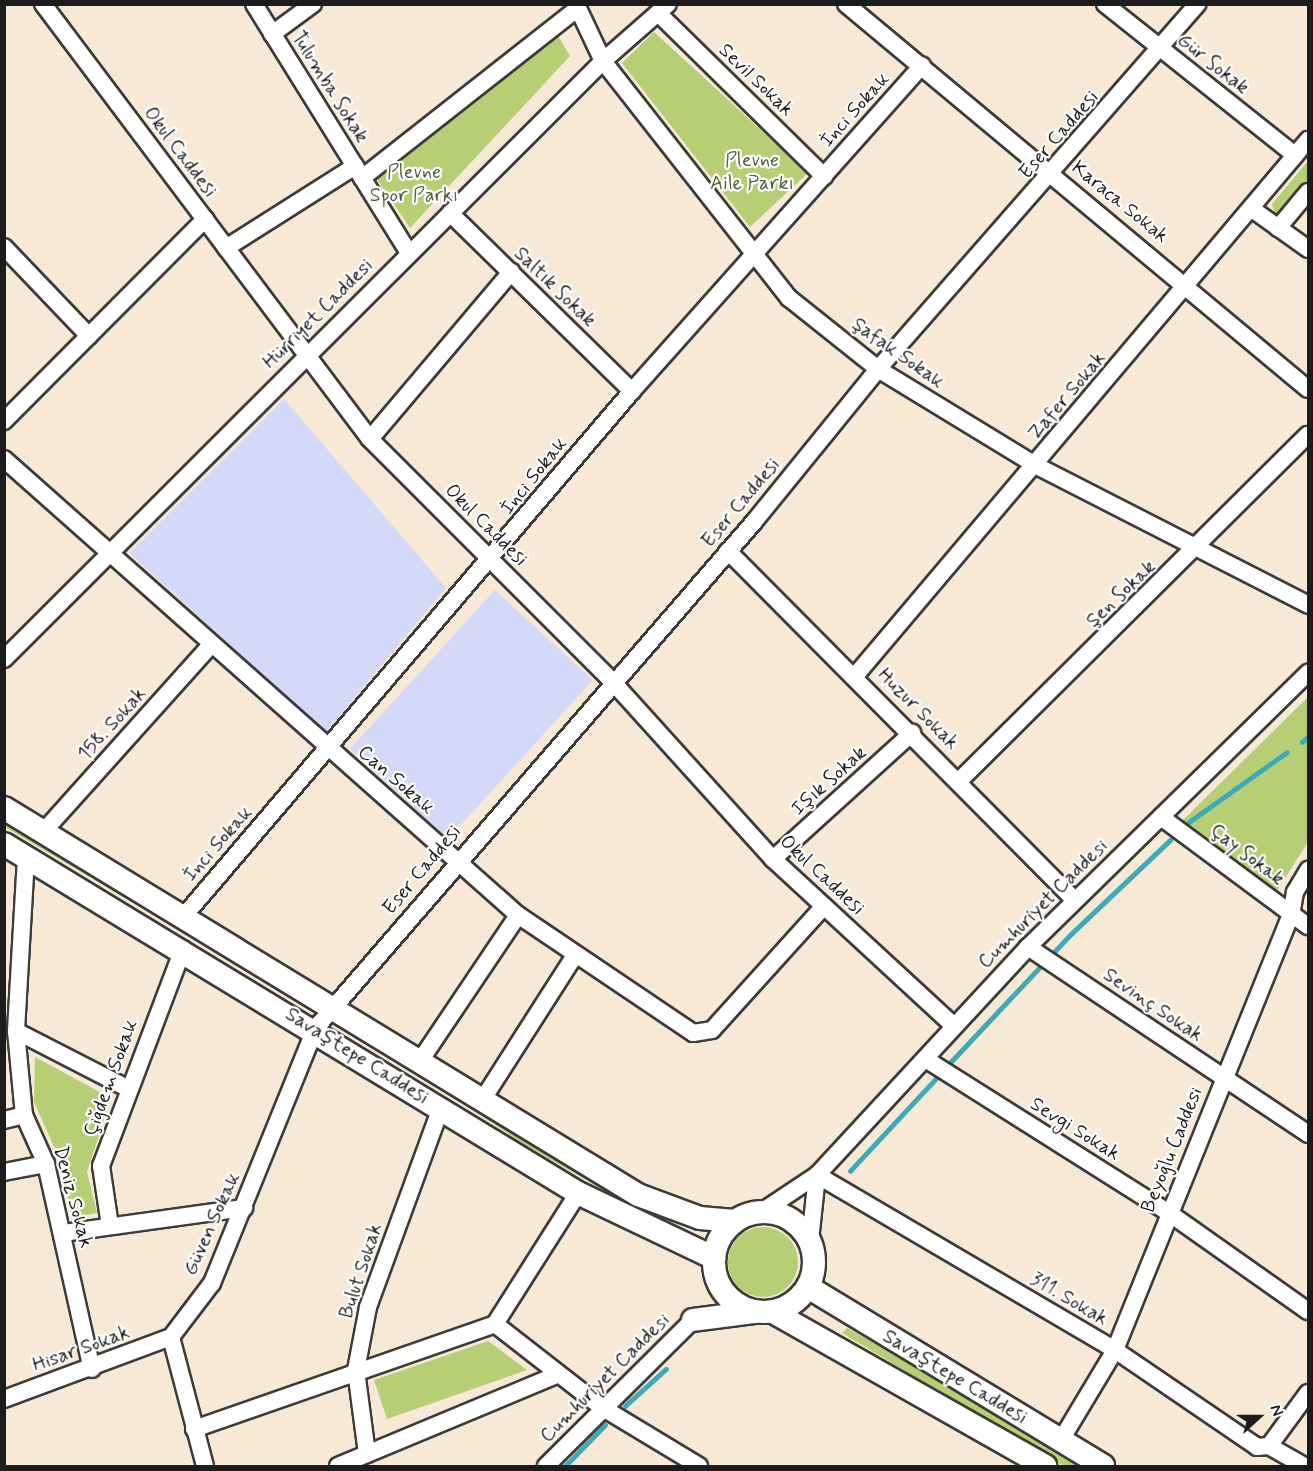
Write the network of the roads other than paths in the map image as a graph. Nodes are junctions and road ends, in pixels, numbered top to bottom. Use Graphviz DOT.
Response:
graph roads {
  1 [pos="43,4"];
  2 [pos="254,4"];
  3 [pos="313,4"];
  4 [pos="846,4"];
  5 [pos="1105,4"];
  6 [pos="1198,4"];
  7 [pos="577,6"];
  8 [pos="663,9"];
  9 [pos="272,34"];
  10 [pos="1161,50"];
  11 [pos="603,61"];
  12 [pos="922,66"];
  13 [pos="1308,140"];
  14 [pos="1295,155"];
  15 [pos="359,172"];
  16 [pos="1053,175"];
  17 [pos="824,176"];
  18 [pos="1308,192"];
  19 [pos="1252,209"];
  20 [pos="450,213"];
  21 [pos="205,219"];
  22 [pos="1278,228"];
  23 [pos="4,247"];
  24 [pos="226,248"];
  25 [pos="1308,249"];
  26 [pos="409,253"];
  27 [pos="752,257"];
  28 [pos="511,272"];
  29 [pos="1189,285"];
  30 [pos="89,336"];
  31 [pos="307,354"];
  32 [pos="878,369"];
  33 [pos="1308,389"];
  34 [pos="632,391"];
  35 [pos="4,421"];
  36 [pos="1308,435"];
  37 [pos="370,439"];
  38 [pos="4,459"];
  39 [pos="1035,465"];
  40 [pos="1198,548"];
  41 [pos="110,549"];
  42 [pos="728,551"];
  43 [pos="492,561"];
  44 [pos="1308,605"];
  45 [pos="212,644"];
  46 [pos="4,659"];
  47 [pos="1308,673"];
  48 [pos="855,676"];
  49 [pos="612,681"];
  50 [pos="912,733"];
  51 [pos="328,749"];
  52 [pos="960,780"];
  53 [pos="4,808"];
  54 [pos="1161,817"];
  55 [pos="44,831"];
  56 [pos="4,844"];
  57 [pos="26,857"];
  58 [pos="773,859"];
  59 [pos="457,861"];
  60 [pos="1308,870"];
  61 [pos="1074,899"];
  62 [pos="824,906"];
  63 [pos="184,915"];
  64 [pos="518,915"];
  65 [pos="1291,915"];
  66 [pos="1308,926"];
  67 [pos="1028,947"];
  68 [pos="183,949"];
  69 [pos="575,955"];
  70 [pos="334,1006"];
  71 [pos="954,1026"];
  72 [pos="315,1029"];
  73 [pos="16,1031"];
  74 [pos="927,1060"];
  75 [pos="420,1061"];
  76 [pos="1224,1077"];
  77 [pos="127,1088"];
  78 [pos="483,1099"];
  79 [pos="441,1108"];
  80 [pos="24,1115"];
  81 [pos="4,1120"];
  82 [pos="1308,1134"];
  83 [pos="46,1164"];
  84 [pos="4,1172"];
  85 [pos="818,1175"];
  86 [pos="578,1193"];
  87 [pos="244,1208"];
  88 [pos="763,1211"];
  89 [pos="1169,1213"];
  90 [pos="735,1221"];
  91 [pos="110,1226"];
  92 [pos="63,1233"];
  93 [pos="810,1241"];
  94 [pos="714,1266"];
  95 [pos="808,1287"];
  96 [pos="1308,1311"];
  97 [pos="765,1312"];
  98 [pos="693,1320"];
  99 [pos="495,1324"];
  100 [pos="171,1337"];
  101 [pos="1115,1350"];
  102 [pos="92,1369"];
  103 [pos="356,1370"];
  104 [pos="559,1374"];
  105 [pos="1308,1393"];
  106 [pos="4,1399"];
  107 [pos="603,1408"];
  108 [pos="194,1428"];
  109 [pos="1061,1440"];
  110 [pos="1269,1446"];
  111 [pos="368,1454"];
  112 [pos="1019,1460"];
  113 [pos="204,1467"];
  114 [pos="338,1467"];
  115 [pos="546,1467"];
  116 [pos="699,1467"];
  117 [pos="1045,1467"];
  118 [pos="1103,1467"];
  119 [pos="1304,1467"];
  1 -- 21 [label="street, Okul Caddesi"];
  2 -- 9 [label="street, Tulumba Sokak"];
  3 -- 9 [label="street"];
  4 -- 12 [label="street, Karaca Sokak"];
  5 -- 10 [label="street, Gür Sokak"];
  6 -- 10 [label="street, Eser Caddesi"];
  7 -- 11 [label="street, Şafak Sokak"];
  7 -- 15 [label="street"];
  8 -- 11 [label="street, Hürriyet Caddesi"];
  8 -- 17 [label="street, Sevil Sokak"];
  9 -- 15 [label="street, Tulumba Sokak"];
  10 -- 14 [label="street, Gür Sokak"];
  10 -- 16 [label="street, Eser Caddesi"];
  11 -- 20 [label="street, Hürriyet Caddesi"];
  11 -- 27 [label="street, Şafak Sokak"];
  12 -- 16 [label="street, Karaca Sokak"];
  12 -- 17 [label="street, İnci Sokak"];
  13 -- 14 [label="street, Zafer Sokak"];
  14 -- 19 [label="street, Zafer Sokak"];
  15 -- 24 [label="street"];
  15 -- 26 [label="street, Tulumba Sokak"];
  16 -- 29 [label="street, Karaca Sokak"];
  16 -- 32 [label="street, Eser Caddesi"];
  17 -- 27 [label="street, İnci Sokak"];
  18 -- 22 [label="street"];
  19 -- 22 [label="street"];
  19 -- 29 [label="street, Zafer Sokak"];
  20 -- 26 [label="street, Hürriyet Caddesi"];
  20 -- 28 [label="street, Saltık Sokak"];
  21 -- 24 [label="street, Okul Caddesi"];
  21 -- 30 [label="street"];
  22 -- 25 [label="street"];
  23 -- 30 [label="street"];
  24 -- 31 [label="street, Okul Caddesi"];
  26 -- 31 [label="street, Hürriyet Caddesi"];
  27 -- 32 [label="street, Şafak Sokak"];
  27 -- 34 [label="street, İnci Sokak"];
  28 -- 34 [label="street, Saltık Sokak"];
  28 -- 37 [label="street"];
  29 -- 33 [label="street, Karaca Sokak"];
  29 -- 39 [label="street, Zafer Sokak"];
  30 -- 35 [label="street"];
  31 -- 37 [label="street, Okul Caddesi"];
  31 -- 41 [label="street, Hürriyet Caddesi"];
  32 -- 39 [label="street, Şafak Sokak"];
  32 -- 42 [label="street, Eser Caddesi"];
  34 -- 43 [label="street, İnci Sokak"];
  36 -- 40 [label="street, Şen Sokak"];
  37 -- 43 [label="street, Okul Caddesi"];
  38 -- 41 [label="street, Can Sokak"];
  39 -- 40 [label="street, Şafak Sokak"];
  39 -- 48 [label="street, Zafer Sokak"];
  40 -- 44 [label="street, Şafak Sokak"];
  40 -- 52 [label="street, Şen Sokak"];
  41 -- 45 [label="street, Can Sokak"];
  41 -- 46 [label="street, Hürriyet Caddesi"];
  42 -- 48 [label="street, Huzur Sokak"];
  42 -- 49 [label="street, Eser Caddesi"];
  43 -- 49 [label="street, Okul Caddesi"];
  43 -- 51 [label="street, İnci Sokak"];
  45 -- 51 [label="street, Can Sokak"];
  45 -- 55 [label="street, 158. Sokak"];
  47 -- 54 [label="street, Cumhuriyet Caddesi"];
  48 -- 50 [label="street, Huzur Sokak"];
  49 -- 58 [label="street, Okul Caddesi"];
  49 -- 59 [label="street, Eser Caddesi"];
  50 -- 52 [label="street, Huzur Sokak"];
  50 -- 58 [label="street, Işık Sokak"];
  51 -- 59 [label="street, Can Sokak"];
  51 -- 63 [label="street, İnci Sokak"];
  52 -- 61 [label="street, Huzur Sokak"];
  53 -- 55 [label="main road, Savaştepe Caddesi"];
  54 -- 61 [label="street, Cumhuriyet Caddesi"];
  54 -- 65 [label="street, Çay Sokak"];
  55 -- 63 [label="main road, Savaştepe Caddesi"];
  56 -- 57 [label="main road, Savaştepe Caddesi"];
  57 -- 68 [label="main road, Savaştepe Caddesi"];
  57 -- 73 [label="street, Deniz Sokak"];
  58 -- 62 [label="street, Okul Caddesi"];
  59 -- 64 [label="street, Can Sokak"];
  59 -- 70 [label="street, Eser Caddesi"];
  60 -- 65 [label="street, Beyoğlu Caddesi"];
  61 -- 67 [label="street, Cumhuriyet Caddesi"];
  62 -- 69 [label="street, Can Sokak"];
  62 -- 71 [label="street, Okul Caddesi"];
  63 -- 70 [label="main road, Savaştepe Caddesi"];
  64 -- 69 [label="street, Can Sokak"];
  64 -- 75 [label="street"];
  65 -- 66 [label="street, Çay Sokak"];
  65 -- 76 [label="street, Beyoğlu Caddesi"];
  67 -- 71 [label="street, Cumhuriyet Caddesi"];
  67 -- 76 [label="street, Sevinç Sokak"];
  68 -- 72 [label="main road, Savaştepe Caddesi"];
  68 -- 77 [label="street, Çiğdem Sokak"];
  69 -- 78 [label="street"];
  70 -- 72 [label="street, Eser Caddesi"];
  70 -- 75 [label="main road, Savaştepe Caddesi"];
  71 -- 74 [label="street, Cumhuriyet Caddesi"];
  72 -- 79 [label="main road, Savaştepe Caddesi"];
  72 -- 87 [label="street, Güven Sokak"];
  73 -- 77 [label="street"];
  73 -- 80 [label="street, Deniz Sokak"];
  74 -- 85 [label="street, Cumhuriyet Caddesi"];
  74 -- 89 [label="street, Sevgi Sokak"];
  75 -- 78 [label="main road, Savaştepe Caddesi"];
  76 -- 82 [label="street, Sevinç Sokak"];
  76 -- 89 [label="street, Beyoğlu Caddesi"];
  77 -- 91 [label="street, Çiğdem Sokak"];
  78 -- 90 [label="main road, Savaştepe Caddesi"];
  79 -- 86 [label="main road, Savaştepe Caddesi"];
  79 -- 103 [label="street, Bulut Sokak"];
  80 -- 81 [label="street"];
  80 -- 83 [label="street, Deniz Sokak"];
  83 -- 84 [label="street"];
  83 -- 92 [label="street, Deniz Sokak"];
  85 -- 88 [label="street, Cumhuriyet Caddesi"];
  85 -- 93 [label="street"];
  85 -- 101 [label="street, 311. Sokak"];
  86 -- 94 [label="main road, Savaştepe Caddesi"];
  86 -- 99 [label="street"];
  87 -- 91 [label="street"];
  87 -- 100 [label="street, Güven Sokak"];
  88 -- 90 [label="main road"];
  88 -- 93 [label="main road"];
  89 -- 96 [label="street, Sevgi Sokak"];
  89 -- 101 [label="street, Beyoğlu Caddesi"];
  90 -- 94 [label="main road"];
  91 -- 92 [label="street"];
  92 -- 102 [label="street, Deniz Sokak"];
  93 -- 95 [label="main road"];
  94 -- 97 [label="main road"];
  94 -- 98 [label="main road"];
  95 -- 97 [label="main road"];
  95 -- 109 [label="main road, Savaştepe Caddesi"];
  97 -- 98 [label="main road"];
  97 -- 112 [label="main road, Savaştepe Caddesi"];
  98 -- 107 [label="street, Cumhuriyet Caddesi"];
  99 -- 103 [label="street"];
  99 -- 104 [label="street"];
  100 -- 102 [label="street, Hisar Sokak"];
  100 -- 108 [label="street"];
  101 -- 109 [label="street, Beyoğlu Caddesi"];
  101 -- 110 [label="street, 311. Sokak"];
  102 -- 106 [label="street, Hisar Sokak"];
  103 -- 108 [label="street"];
  103 -- 111 [label="street, Bulut Sokak"];
  104 -- 107 [label="street"];
  104 -- 111 [label="street"];
  105 -- 110 [label="street"];
  107 -- 115 [label="street, Cumhuriyet Caddesi"];
  107 -- 116 [label="street"];
  108 -- 113 [label="street"];
  109 -- 118 [label="main road, Savaştepe Caddesi"];
  110 -- 119 [label="street, 311. Sokak"];
  111 -- 114 [label="street"];
  112 -- 117 [label="main road, Savaştepe Caddesi"];
}
